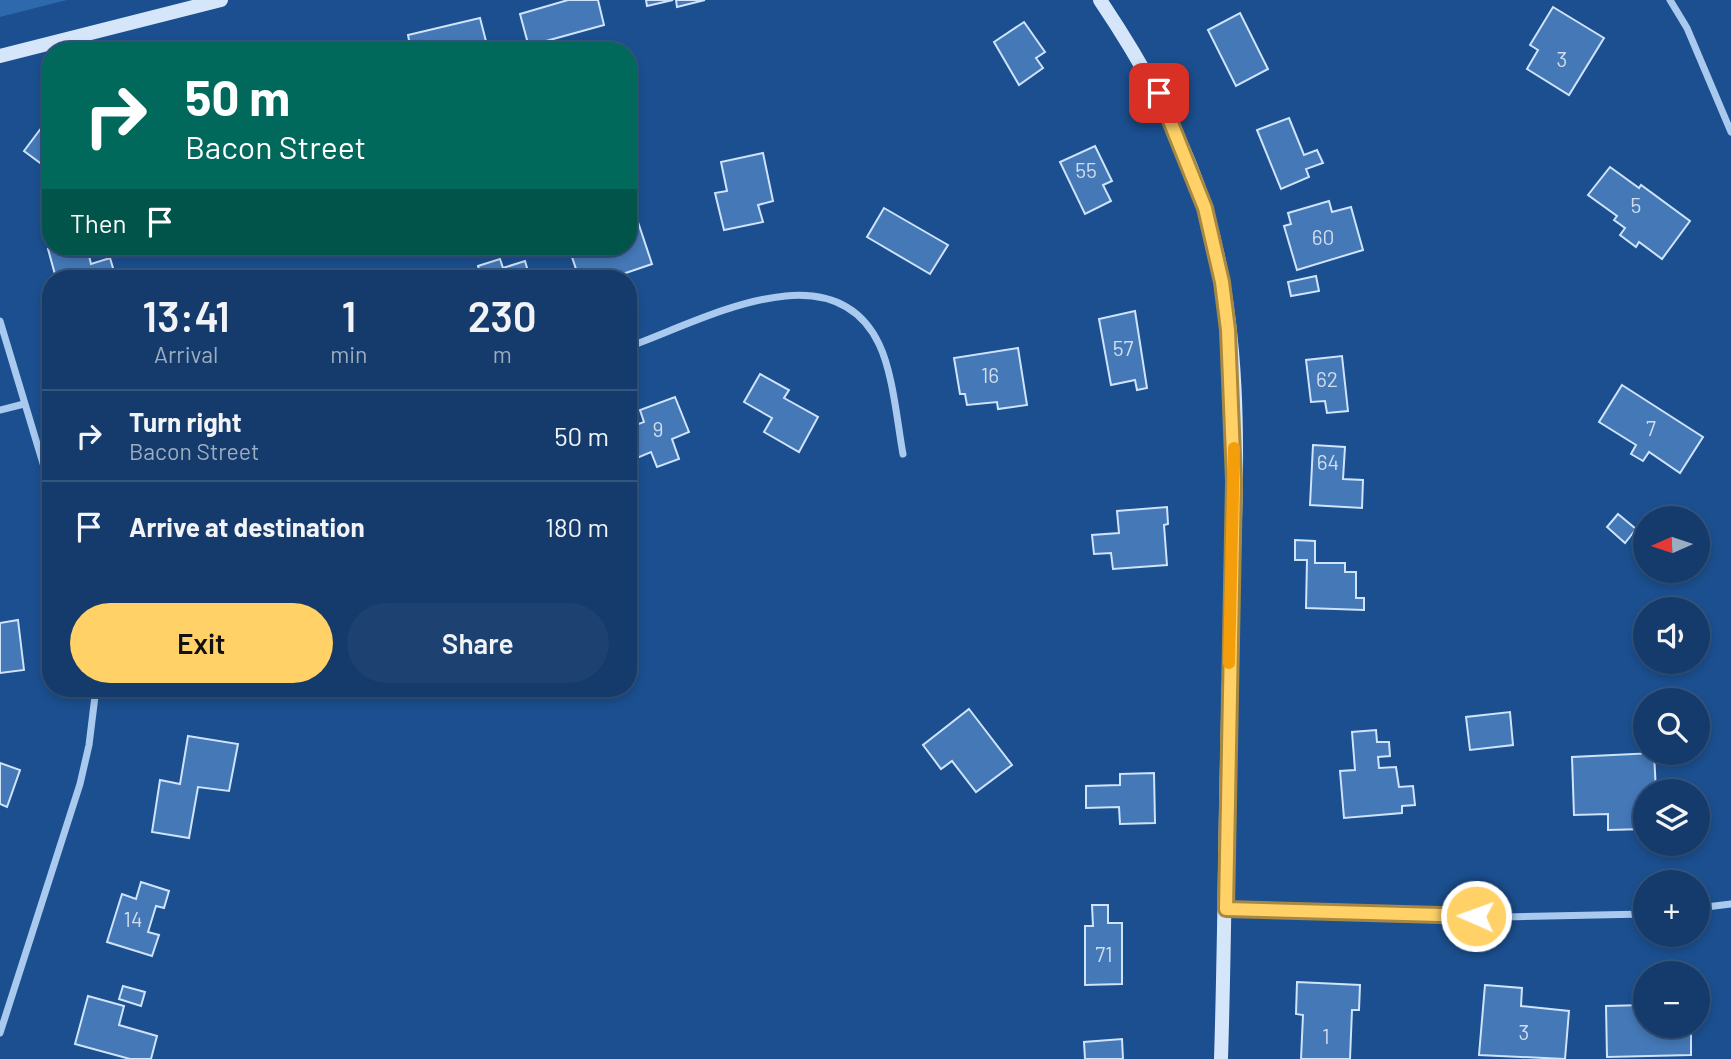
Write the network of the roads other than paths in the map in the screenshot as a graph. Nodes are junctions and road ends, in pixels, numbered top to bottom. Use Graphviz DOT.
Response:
graph roads {
  1 [pos="221,0"];
  2 [pos="1100,0"];
  3 [pos="1670,0"];
  4 [pos="55,42"];
  5 [pos="42,45"];
  6 [pos="0,56"];
  7 [pos="1731,132"];
  8 [pos="0,321"];
  9 [pos="637,344"];
  10 [pos="24,404"];
  11 [pos="0,410"];
  12 [pos="903,454"];
  13 [pos="42,461"];
  14 [pos="95,697"];
  15 [pos="1731,904"];
  16 [pos="1710,907"];
  17 [pos="1226,909"];
  18 [pos="1633,914"];
  19 [pos="0,1033"];
  20 [pos="1221,1059"];
  1 -- 4 [label="street"];
  2 -- 17 [label="street"];
  3 -- 7 [label="street"];
  5 -- 6 [label="street"];
  8 -- 10 [label="street"];
  9 -- 12 [label="street"];
  10 -- 11 [label="street"];
  10 -- 13 [label="street"];
  14 -- 19 [label="street"];
  15 -- 16 [label="street"];
  17 -- 18 [label="street"];
  17 -- 20 [label="street"];
}
